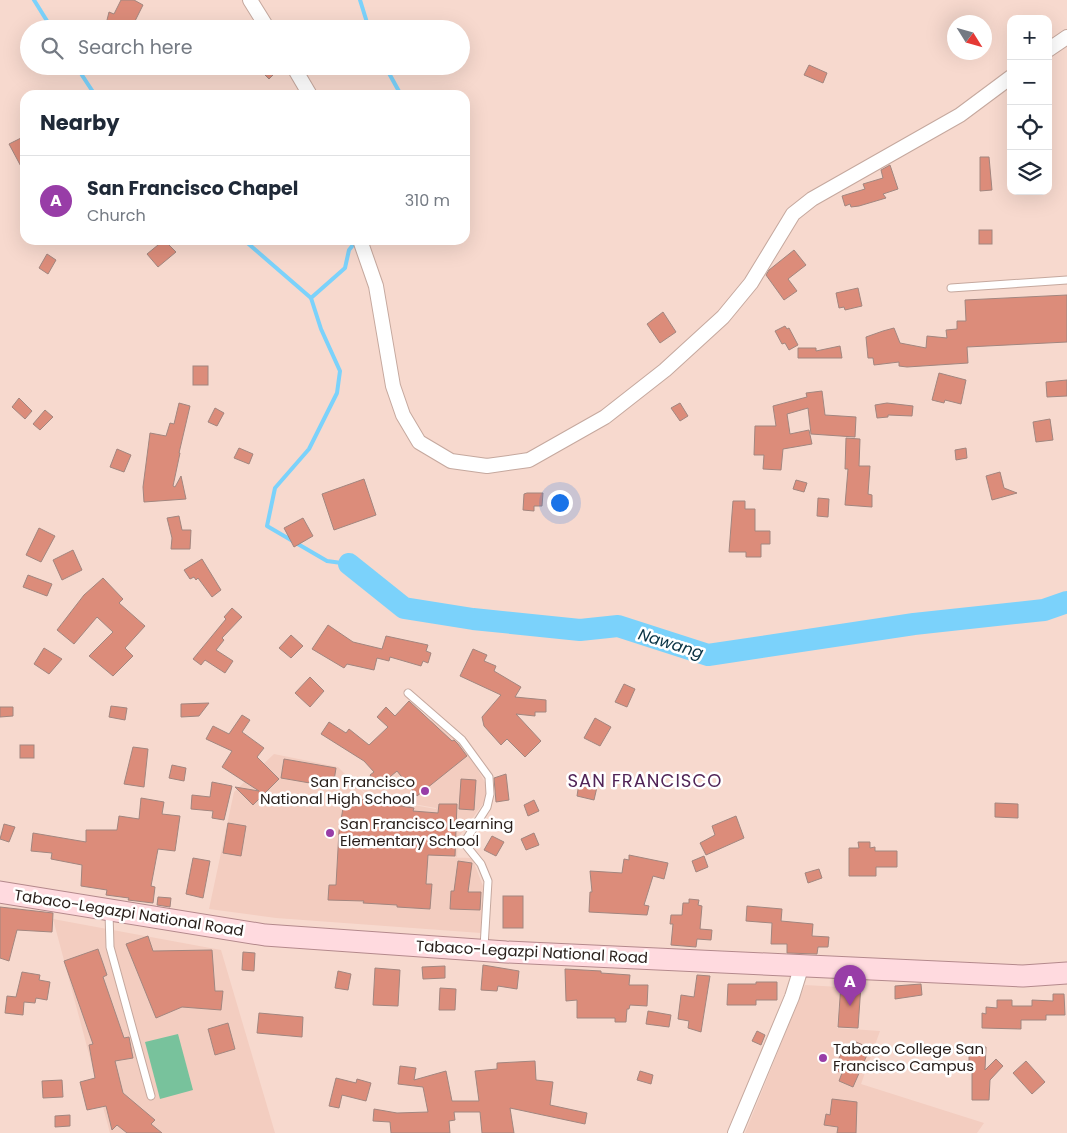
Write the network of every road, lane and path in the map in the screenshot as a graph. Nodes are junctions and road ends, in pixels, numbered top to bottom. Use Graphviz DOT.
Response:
graph roads {
  1 [pos="250,0"];
  2 [pos="262,20"];
  3 [pos="1067,37"];
  4 [pos="1052,47"];
  5 [pos="298,75"];
  6 [pos="1007,80"];
  7 [pos="307,90"];
  8 [pos="362,245"];
  9 [pos="1067,280"];
  10 [pos="951,288"];
  11 [pos="408,693"];
  12 [pos="0,892"];
  13 [pos="109,910"];
  14 [pos="484,950"];
  15 [pos="802,966"];
  16 [pos="1067,973"];
  17 [pos="152,1096"];
  18 [pos="735,1133"];
  1 -- 2 [label="street"];
  3 -- 4 [label="street"];
  5 -- 7 [label="street"];
  6 -- 8 [label="street"];
  9 -- 10 [label="lane"];
  11 -- 14 [label="lane"];
  12 -- 13 [label="main road, Tabaco-Legazpi National Road"];
  13 -- 14 [label="main road, Tabaco-Legazpi National Road"];
  13 -- 17 [label="lane"];
  14 -- 15 [label="main road, Tabaco-Legazpi National Road"];
  15 -- 16 [label="main road, Tabaco-Legazpi National Road"];
  15 -- 18 [label="street"];
}
